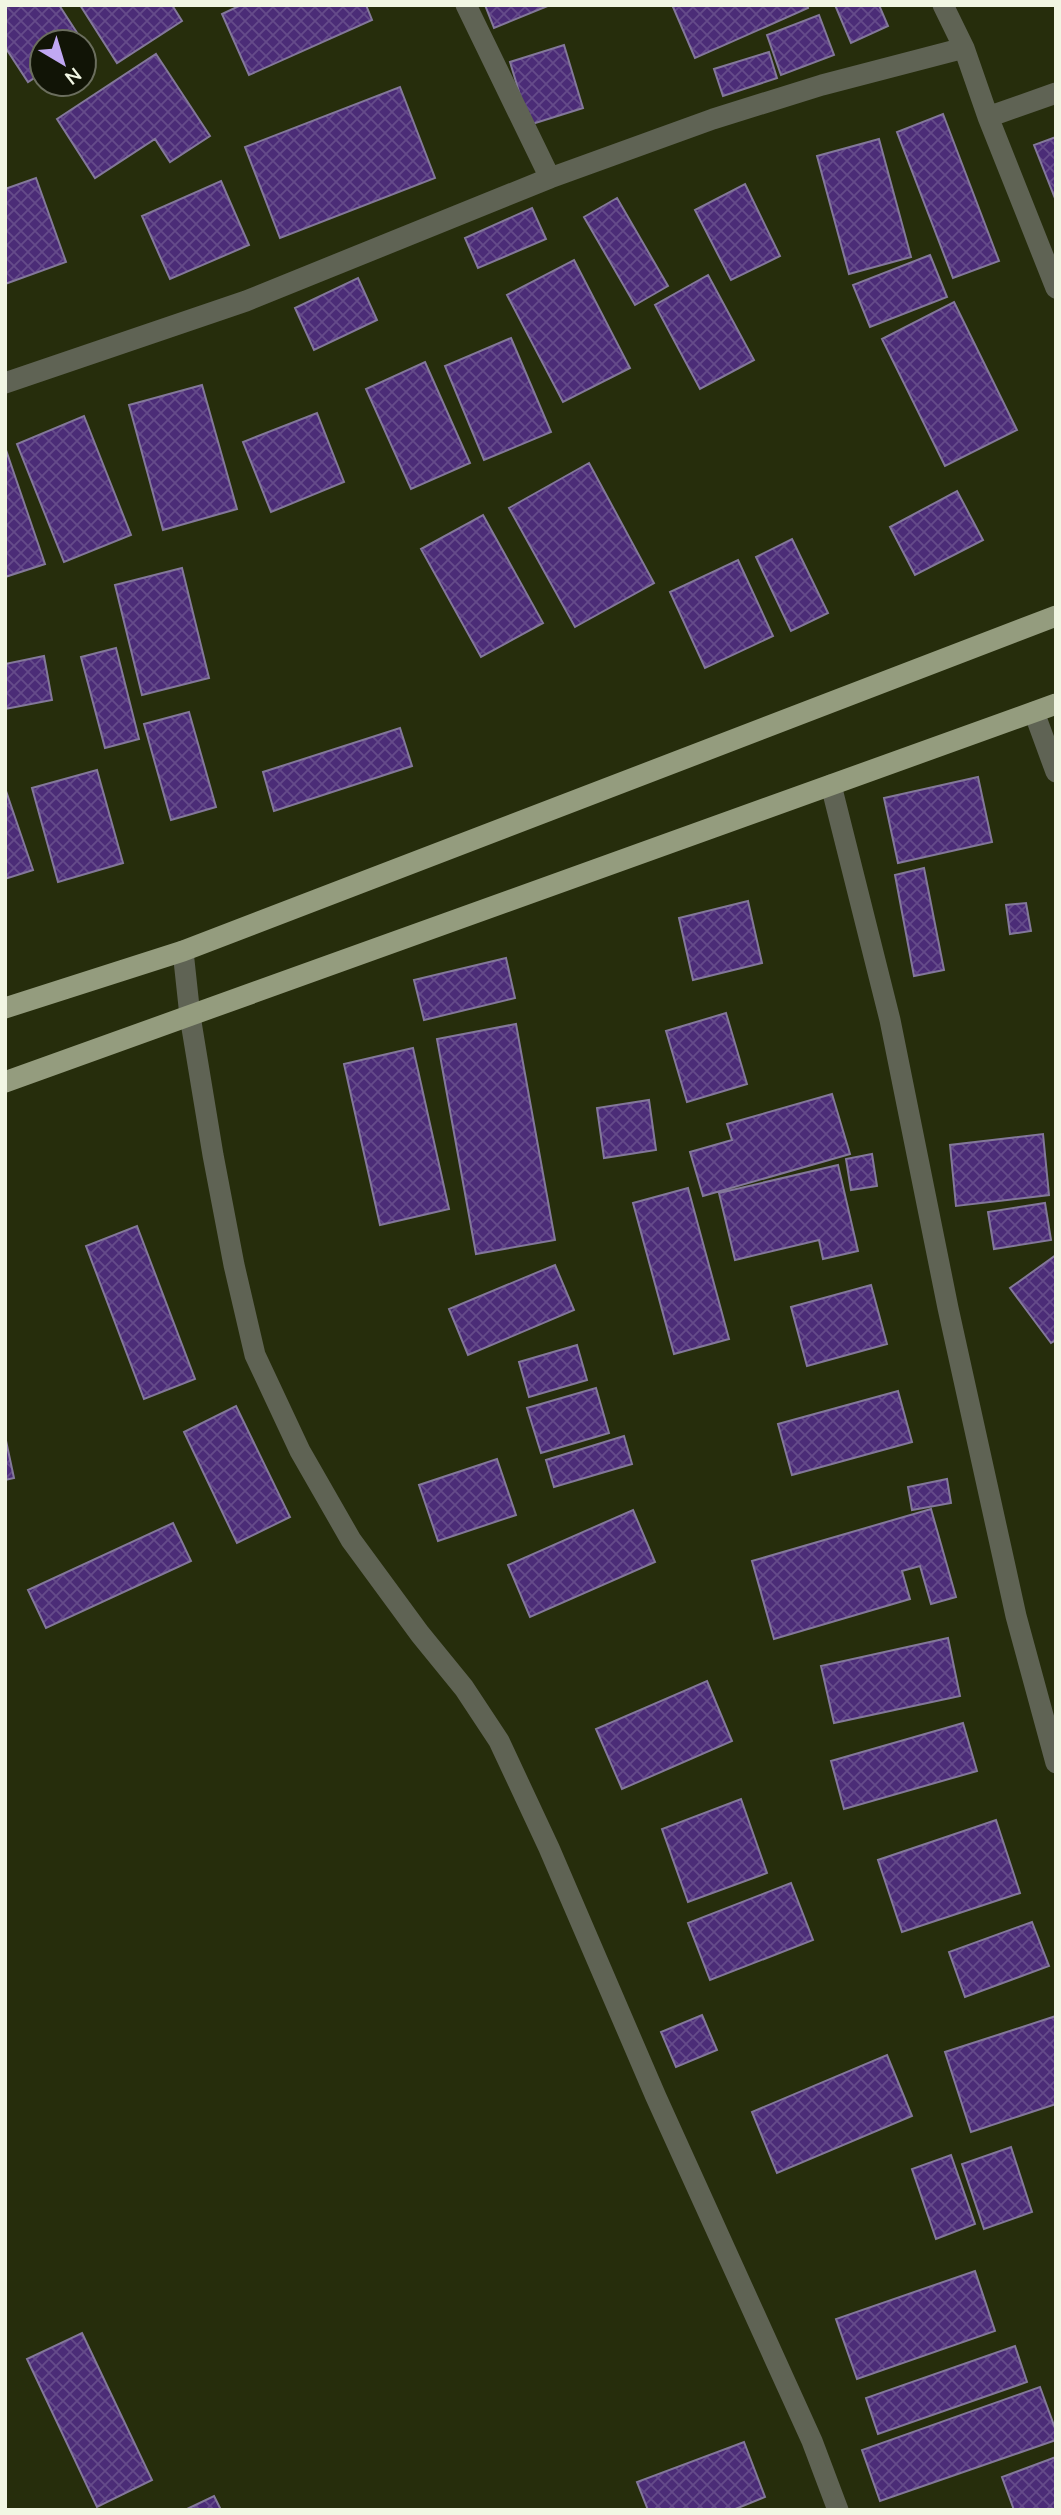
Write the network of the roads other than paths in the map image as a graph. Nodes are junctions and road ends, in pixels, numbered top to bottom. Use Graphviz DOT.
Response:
graph roads {
  1 [pos="466,5"];
  2 [pos="943,5"];
  3 [pos="964,48"];
  4 [pos="1056,93"];
  5 [pos="988,117"];
  6 [pos="550,178"];
  7 [pos="1056,288"];
  8 [pos="5,383"];
  9 [pos="1056,616"];
  10 [pos="1056,704"];
  11 [pos="1034,712"];
  12 [pos="1056,772"];
  13 [pos="831,785"];
  14 [pos="183,951"];
  15 [pos="5,1008"];
  16 [pos="190,1016"];
  17 [pos="5,1082"];
  18 [pos="1056,1763"];
  19 [pos="838,2510"];
  1 -- 6 [label="street"];
  2 -- 3 [label="street"];
  3 -- 5 [label="street"];
  3 -- 6 [label="street"];
  4 -- 5 [label="street"];
  5 -- 7 [label="street"];
  6 -- 8 [label="street"];
  9 -- 14 [label="main road"];
  10 -- 11 [label="main road"];
  11 -- 12 [label="street"];
  11 -- 13 [label="main road"];
  13 -- 16 [label="main road"];
  13 -- 18 [label="street"];
  14 -- 15 [label="main road"];
  14 -- 16 [label="street"];
  16 -- 17 [label="main road"];
  16 -- 19 [label="street"];
}
